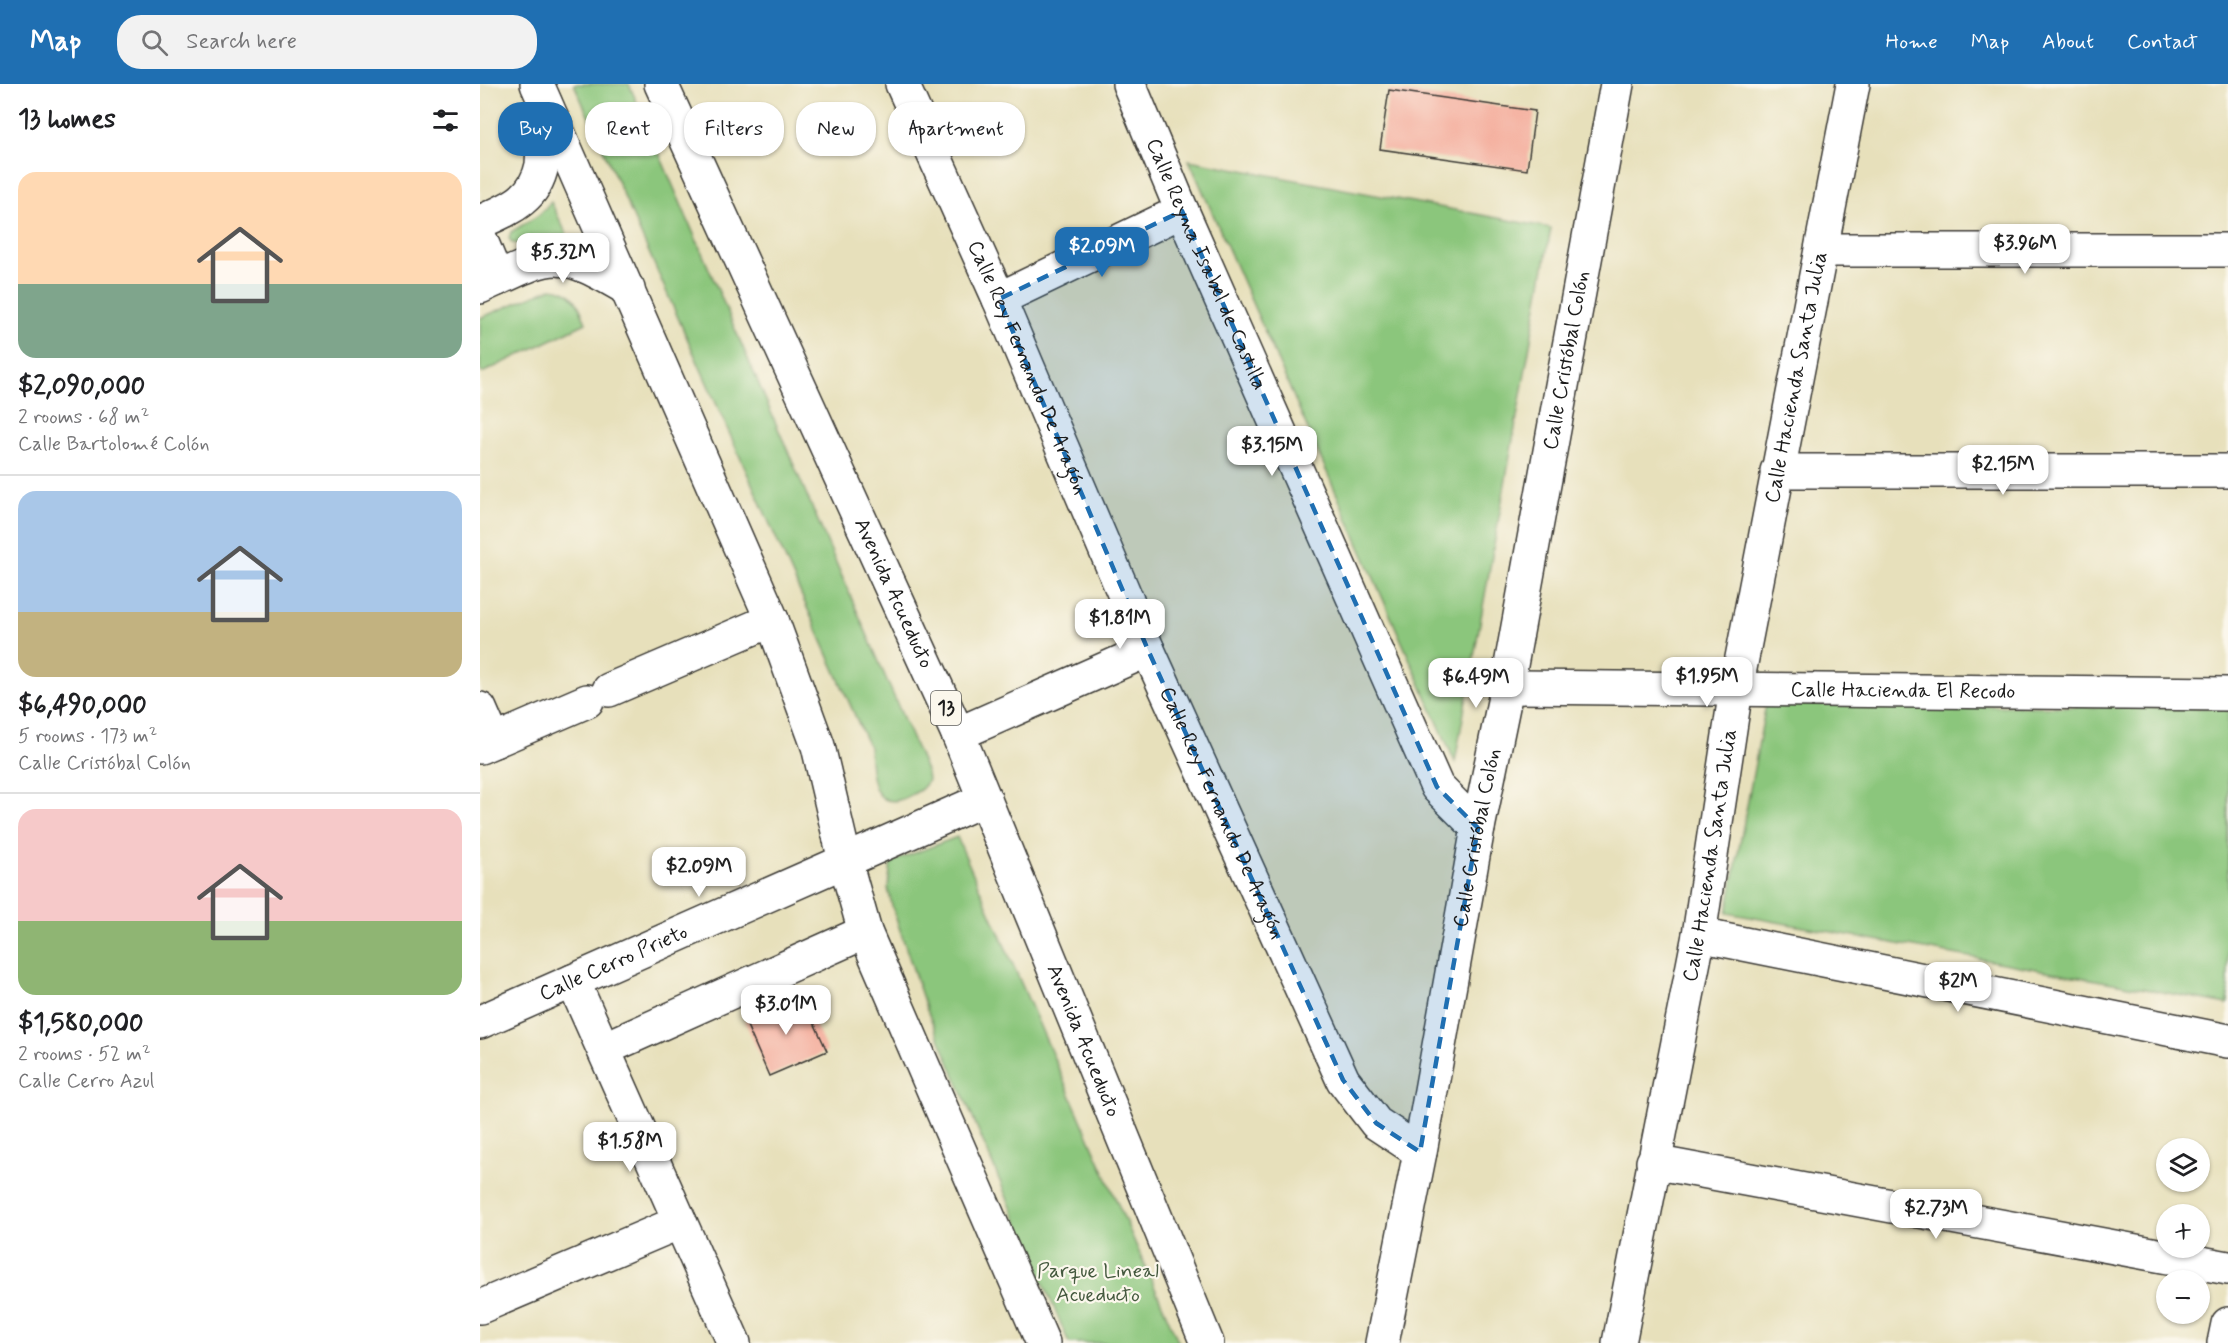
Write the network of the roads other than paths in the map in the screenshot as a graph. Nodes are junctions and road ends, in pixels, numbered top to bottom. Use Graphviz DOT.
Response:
graph roads {
  1 [pos="661,84"];
  2 [pos="902,84"];
  3 [pos="1129,84"];
  4 [pos="1617,84"];
  5 [pos="1853,84"];
  6 [pos="541,94"];
  7 [pos="1182,211"];
  8 [pos="480,222"];
  9 [pos="480,238"];
  10 [pos="1822,250"];
  11 [pos="2228,250"];
  12 [pos="489,283"];
  13 [pos="628,290"];
  14 [pos="999,298"];
  15 [pos="1777,471"];
  16 [pos="2228,471"];
  17 [pos="772,620"];
  18 [pos="1148,650"];
  19 [pos="1506,687"];
  20 [pos="1736,689"];
  21 [pos="2228,694"];
  22 [pos="480,709"];
  23 [pos="958,734"];
  24 [pos="487,744"];
  25 [pos="985,800"];
  26 [pos="1478,828"];
  27 [pos="845,861"];
  28 [pos="865,932"];
  29 [pos="1699,935"];
  30 [pos="573,981"];
  31 [pos="480,1022"];
  32 [pos="2228,1041"];
  33 [pos="604,1049"];
  34 [pos="1420,1152"];
  35 [pos="1653,1162"];
  36 [pos="680,1222"];
  37 [pos="2228,1268"];
  38 [pos="480,1307"];
  39 [pos="2228,1324"];
  40 [pos="734,1343"];
  41 [pos="1043,1343"];
  42 [pos="1207,1343"];
  43 [pos="1382,1343"];
  44 [pos="1619,1343"];
  45 [pos="2224,1343"];
  1 -- 23 [label="street, Avenida Acueducto / 13"];
  2 -- 14 [label="street, Calle Rey Fernando De Aragón"];
  3 -- 7 [label="street, Calle Reyna Isabel de Castilla"];
  4 -- 19 [label="street, Calle Cristóbal Colón"];
  5 -- 10 [label="street, Calle Hacienda Santa Julia"];
  6 -- 8 [label="street"];
  6 -- 13 [label="street"];
  7 -- 14 [label="street"];
  7 -- 26 [label="street, Calle Reyna Isabel de Castilla"];
  9 -- 12 [label="street"];
  10 -- 11 [label="street"];
  10 -- 15 [label="street, Calle Hacienda Santa Julia"];
  12 -- 13 [label="street"];
  13 -- 17 [label="street"];
  14 -- 18 [label="street, Calle Rey Fernando De Aragón"];
  15 -- 16 [label="street"];
  15 -- 20 [label="street, Calle Hacienda Santa Julia"];
  17 -- 24 [label="street"];
  17 -- 27 [label="street"];
  18 -- 23 [label="street"];
  18 -- 34 [label="street, Calle Rey Fernando De Aragón"];
  19 -- 20 [label="street, Calle Hacienda El Recodo"];
  19 -- 26 [label="street, Calle Cristóbal Colón"];
  20 -- 21 [label="street, Calle Hacienda El Recodo"];
  20 -- 29 [label="street, Calle Hacienda Santa Julia"];
  22 -- 24 [label="street"];
  23 -- 25 [label="street, Avenida Acueducto / 13"];
  25 -- 27 [label="street, Calle Cerro Prieto"];
  25 -- 42 [label="street, Avenida Acueducto / 13"];
  26 -- 34 [label="street, Calle Cristóbal Colón"];
  27 -- 28 [label="street"];
  27 -- 30 [label="street, Calle Cerro Prieto"];
  28 -- 33 [label="street"];
  28 -- 41 [label="street"];
  29 -- 32 [label="street"];
  29 -- 35 [label="street, Calle Hacienda Santa Julia"];
  30 -- 31 [label="street, Calle Cerro Prieto"];
  30 -- 33 [label="street"];
  33 -- 36 [label="street"];
  34 -- 43 [label="street, Calle Cristóbal Colón"];
  35 -- 37 [label="street"];
  35 -- 44 [label="street, Calle Hacienda Santa Julia"];
  36 -- 38 [label="street"];
  36 -- 40 [label="street"];
  39 -- 45 [label="street"];
}
